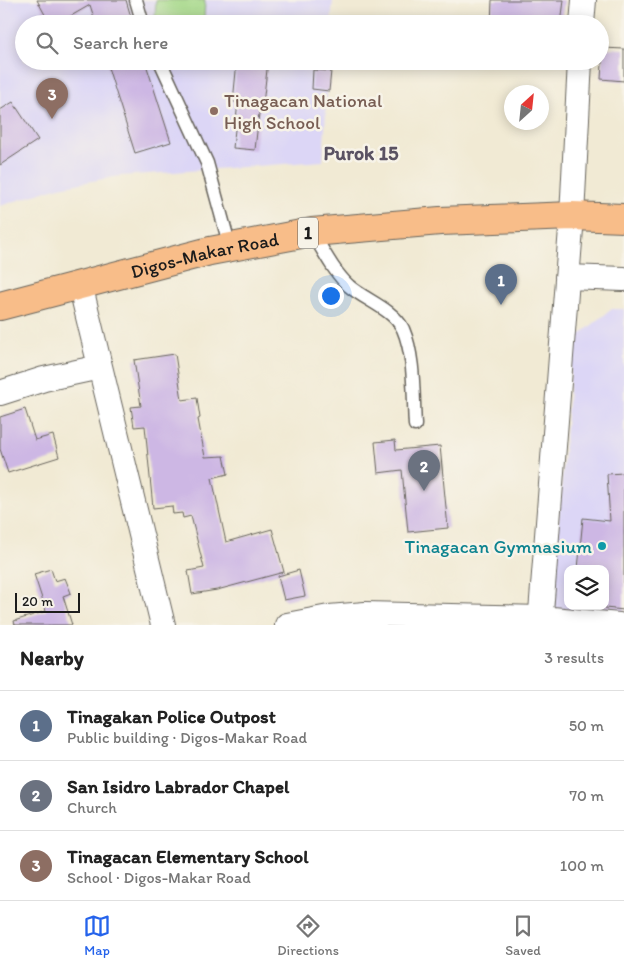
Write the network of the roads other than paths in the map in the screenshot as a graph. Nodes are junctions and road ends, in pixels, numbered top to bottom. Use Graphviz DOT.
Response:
graph roads {
  1 [pos="136,0"];
  2 [pos="584,0"];
  3 [pos="140,15"];
  4 [pos="583,15"];
  5 [pos="164,70"];
  6 [pos="580,70"];
  7 [pos="572,216"];
  8 [pos="624,218"];
  9 [pos="312,232"];
  10 [pos="230,247"];
  11 [pos="567,277"];
  12 [pos="624,279"];
  13 [pos="80,284"];
  14 [pos="0,306"];
  15 [pos="100,367"];
  16 [pos="0,392"];
  17 [pos="415,425"];
  18 [pos="366,619"];
  19 [pos="540,621"];
  20 [pos="163,625"];
  21 [pos="287,625"];
  22 [pos="619,625"];
  1 -- 3 [label="lane"];
  2 -- 4 [label="street"];
  5 -- 10 [label="lane"];
  6 -- 7 [label="street"];
  7 -- 8 [label="highway, Digos-Makar Road / 1"];
  7 -- 9 [label="highway, Digos-Makar Road / 1"];
  7 -- 11 [label="street"];
  9 -- 10 [label="highway, Digos-Makar Road / 1"];
  9 -- 17 [label="lane"];
  10 -- 13 [label="highway, Digos-Makar Road / 1"];
  11 -- 12 [label="street"];
  11 -- 19 [label="street"];
  13 -- 14 [label="highway, Digos-Makar Road / 1"];
  13 -- 15 [label="street"];
  15 -- 16 [label="street"];
  15 -- 20 [label="street"];
  18 -- 19 [label="street"];
  18 -- 21 [label="street"];
  19 -- 22 [label="street"];
}
